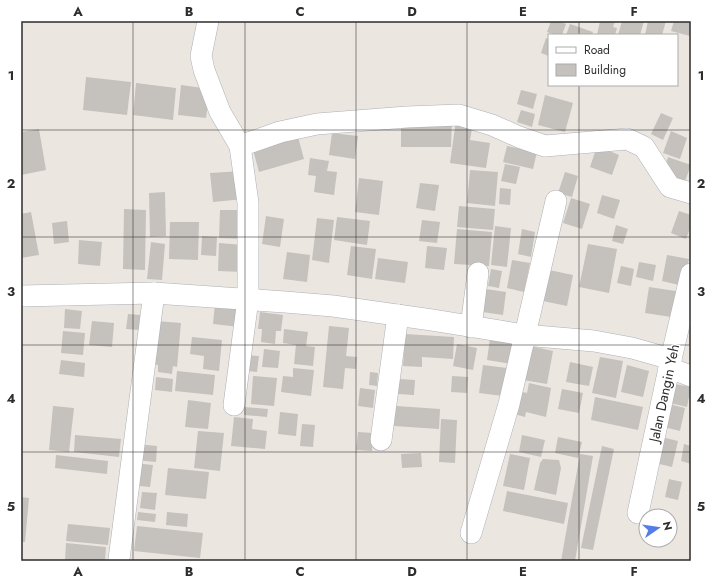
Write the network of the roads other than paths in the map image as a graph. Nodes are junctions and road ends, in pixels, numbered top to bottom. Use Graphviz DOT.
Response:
graph roads {
  1 [pos="208,21"];
  2 [pos="240,146"];
  3 [pos="691,192"];
  4 [pos="556,201"];
  5 [pos="478,274"];
  6 [pos="691,274"];
  7 [pos="154,294"];
  8 [pos="21,296"];
  9 [pos="248,299"];
  10 [pos="398,315"];
  11 [pos="471,327"];
  12 [pos="524,335"];
  13 [pos="670,363"];
  14 [pos="691,376"];
  15 [pos="234,405"];
  16 [pos="381,440"];
  17 [pos="639,508"];
  18 [pos="471,533"];
  19 [pos="120,559"];
  1 -- 2 [label="street"];
  2 -- 3 [label="street"];
  2 -- 9 [label="street"];
  4 -- 12 [label="street"];
  5 -- 11 [label="street"];
  6 -- 13 [label="street, Jalan Dangin Yeh"];
  7 -- 8 [label="street"];
  7 -- 9 [label="street"];
  7 -- 19 [label="street"];
  9 -- 10 [label="street"];
  9 -- 15 [label="street"];
  10 -- 11 [label="street"];
  10 -- 16 [label="street"];
  11 -- 12 [label="street"];
  12 -- 13 [label="street"];
  12 -- 18 [label="street"];
  13 -- 14 [label="street"];
  13 -- 17 [label="street, Jalan Dangin Yeh"];
}
